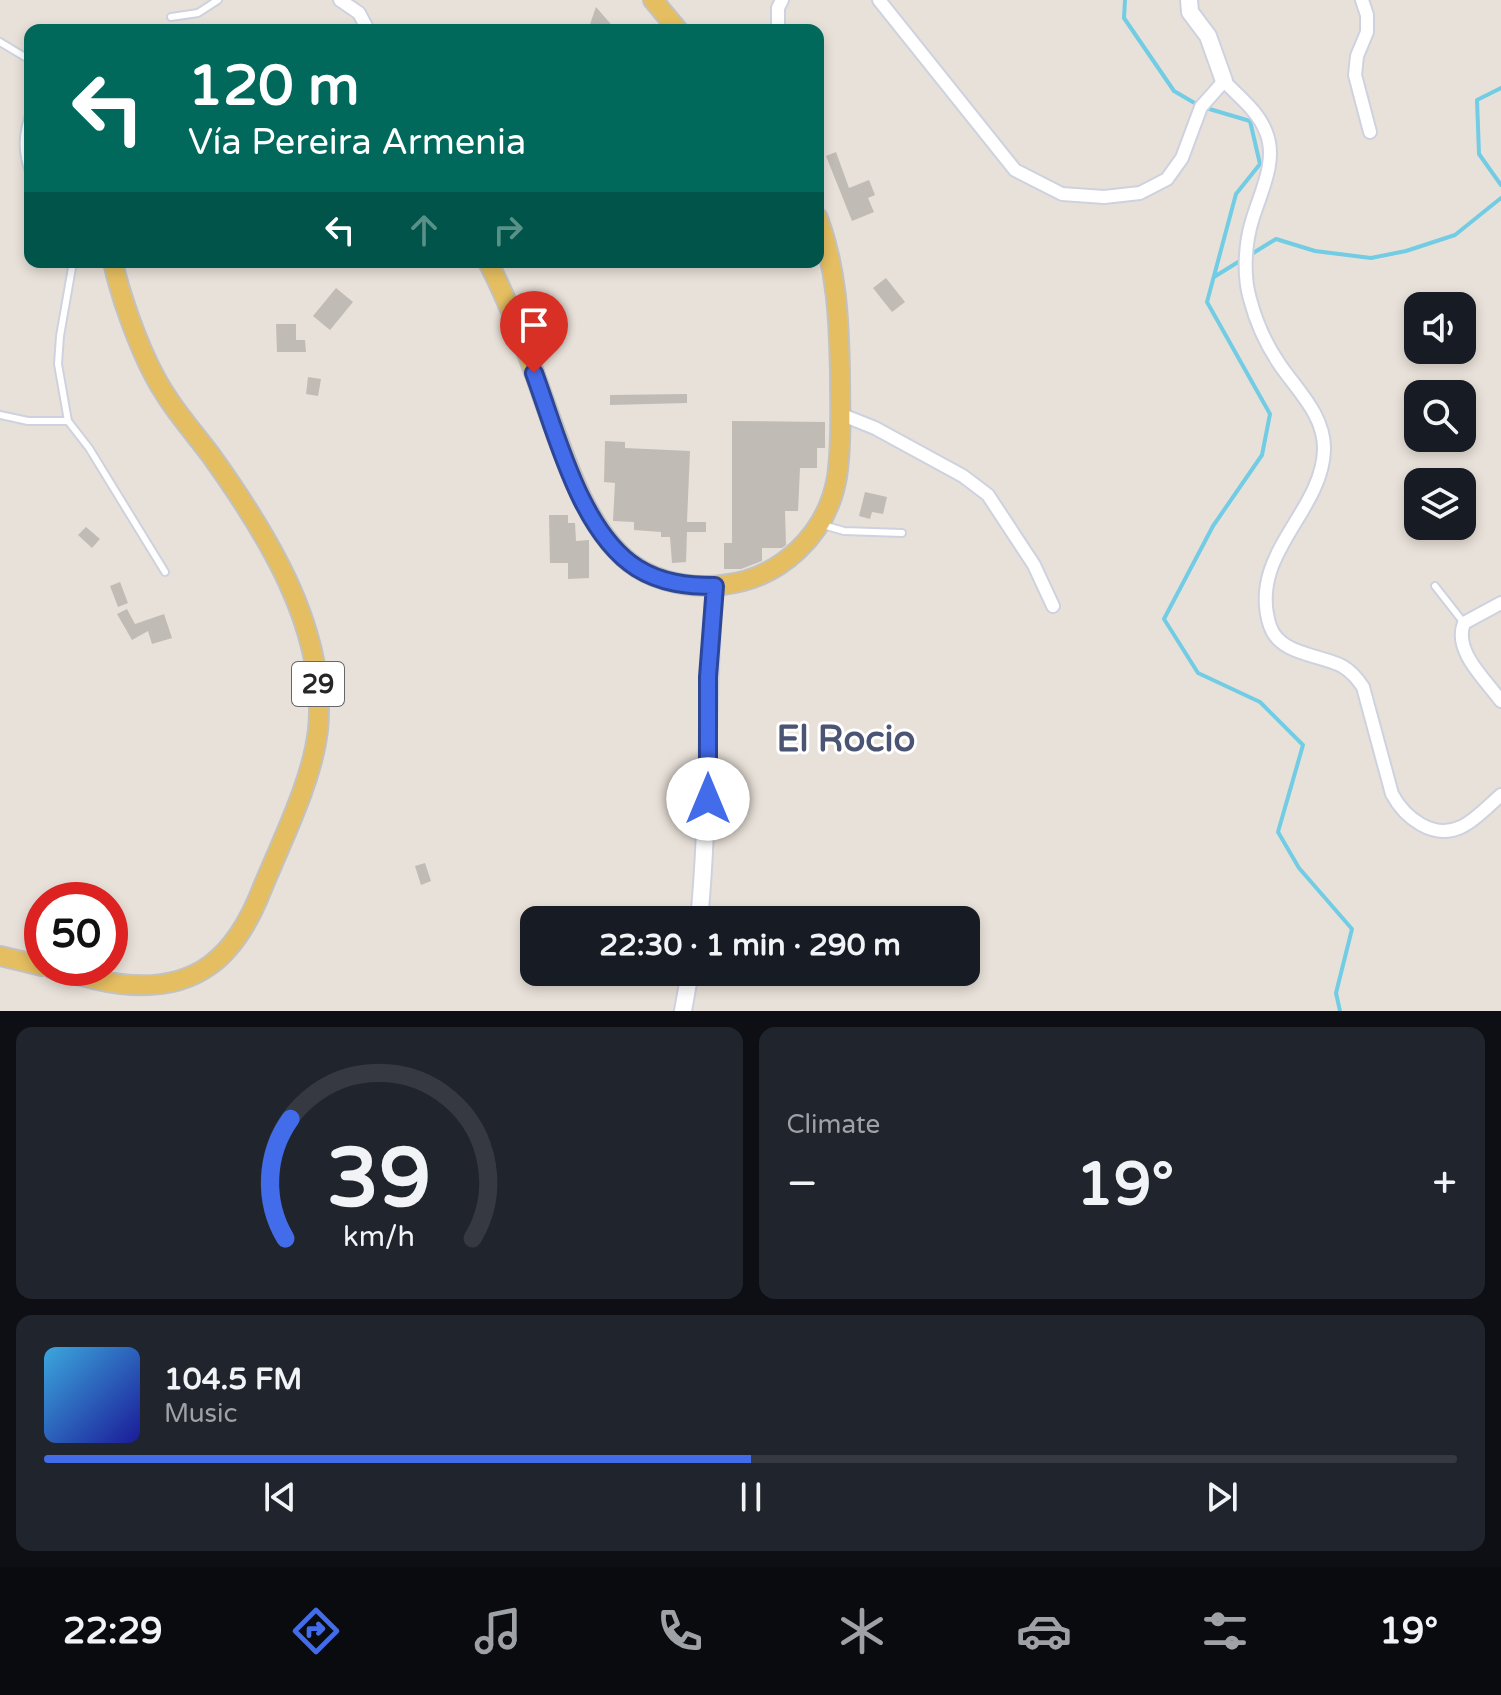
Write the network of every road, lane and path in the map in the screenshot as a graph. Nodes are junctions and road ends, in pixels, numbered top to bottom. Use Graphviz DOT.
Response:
graph roads {
  1 [pos="218,0"];
  2 [pos="340,0"];
  3 [pos="653,0"];
  4 [pos="782,0"];
  5 [pos="879,0"];
  6 [pos="1189,0"];
  7 [pos="1362,0"];
  8 [pos="171,17"];
  9 [pos="365,24"];
  10 [pos="673,24"];
  11 [pos="778,24"];
  12 [pos="0,42"];
  13 [pos="24,56"];
  14 [pos="1224,81"];
  15 [pos="24,131"];
  16 [pos="1370,132"];
  17 [pos="24,160"];
  18 [pos="824,239"];
  19 [pos="72,268"];
  20 [pos="115,268"];
  21 [pos="491,268"];
  22 [pos="840,414"];
  23 [pos="0,415"];
  24 [pos="68,421"];
  25 [pos="820,524"];
  26 [pos="902,533"];
  27 [pos="165,572"];
  28 [pos="715,586"];
  29 [pos="1435,586"];
  30 [pos="1501,603"];
  31 [pos="1053,606"];
  32 [pos="1464,623"];
  33 [pos="1501,701"];
  34 [pos="1501,795"];
  35 [pos="700,906"];
  36 [pos="0,956"];
  37 [pos="24,962"];
  38 [pos="128,985"];
  39 [pos="687,986"];
  40 [pos="683,1011"];
  1 -- 8 [label="lane"];
  2 -- 9 [label="street"];
  3 -- 10 [label="main road"];
  4 -- 11 [label="street"];
  5 -- 14 [label="street"];
  6 -- 14 [label="main road"];
  7 -- 16 [label="street"];
  12 -- 13 [label="lane"];
  14 -- 34 [label="street"];
  15 -- 17 [label="lane"];
  18 -- 22 [label="main road"];
  19 -- 24 [label="lane"];
  20 -- 38 [label="main road, 29"];
  21 -- 28 [label="main road"];
  22 -- 25 [label="main road"];
  22 -- 31 [label="street"];
  23 -- 24 [label="lane"];
  24 -- 27 [label="lane"];
  25 -- 26 [label="lane"];
  25 -- 28 [label="main road"];
  28 -- 35 [label="main road"];
  29 -- 32 [label="lane"];
  30 -- 32 [label="street"];
  32 -- 33 [label="street"];
  36 -- 37 [label="main road"];
  39 -- 40 [label="main road"];
}
